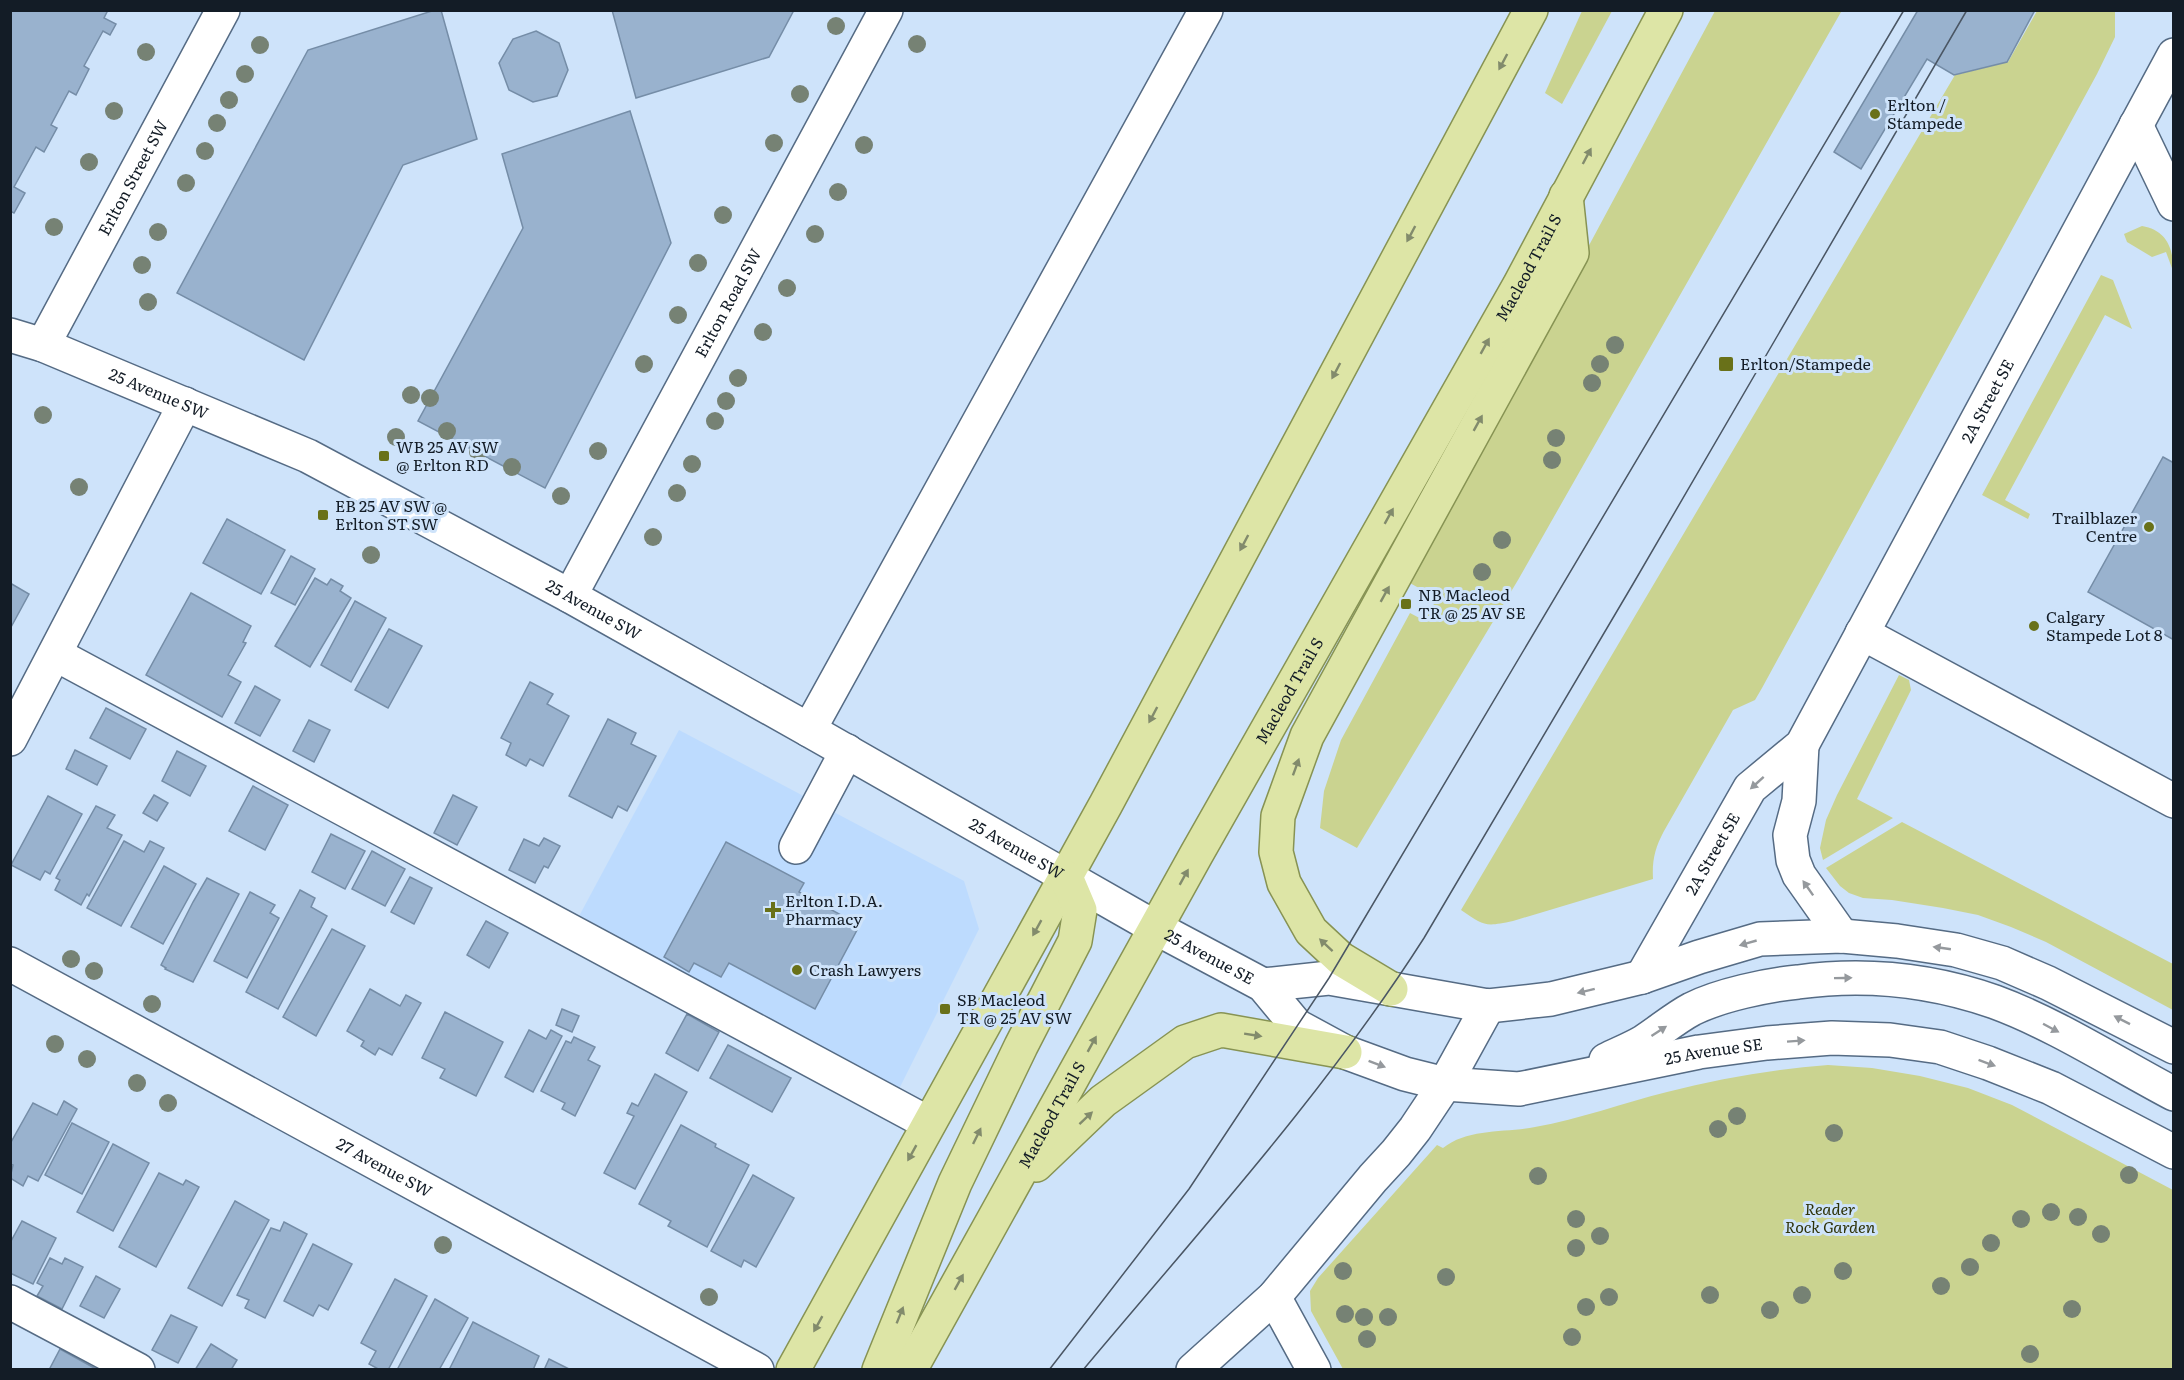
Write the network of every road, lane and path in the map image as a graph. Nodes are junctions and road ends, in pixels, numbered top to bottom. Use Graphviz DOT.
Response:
graph roads {
  1 [pos="223,10"];
  2 [pos="886,10"];
  3 [pos="1206,10"];
  4 [pos="1531,10"];
  5 [pos="1666,10"];
  6 [pos="2174,55"];
  7 [pos="2136,125"];
  8 [pos="1566,196"];
  9 [pos="2174,204"];
  10 [pos="10,335"];
  11 [pos="43,345"];
  12 [pos="185,404"];
  13 [pos="570,596"];
  14 [pos="1862,633"];
  15 [pos="55,654"];
  16 [pos="809,730"];
  17 [pos="10,739"];
  18 [pos="1802,745"];
  19 [pos="847,751"];
  20 [pos="2174,801"];
  21 [pos="796,848"];
  22 [pos="1066,877"];
  23 [pos="1156,928"];
  24 [pos="1842,936"];
  25 [pos="10,964"];
  26 [pos="1642,977"];
  27 [pos="1263,985"];
  28 [pos="1391,989"];
  29 [pos="1488,1006"];
  30 [pos="2174,1047"];
  31 [pos="1346,1052"];
  32 [pos="1570,1078"];
  33 [pos="1445,1084"];
  34 [pos="2174,1094"];
  35 [pos="928,1123"];
  36 [pos="2174,1152"];
  37 [pos="1013,1187"];
  38 [pos="1274,1297"];
  39 [pos="10,1302"];
  40 [pos="138,1370"];
  41 [pos="757,1370"];
  42 [pos="794,1370"];
  43 [pos="879,1370"];
  44 [pos="910,1370"];
  45 [pos="1193,1370"];
  46 [pos="1314,1370"];
  1 -- 11 [label="street, Erlton Street SW"];
  2 -- 13 [label="street, Erlton Road SW"];
  3 -- 16 [label="street"];
  4 -- 22 [label="main road, one-way"];
  8 -- 5 [label="main road, Macleod Trail S, one-way"];
  6 -- 7 [label="street, 2A Street SE"];
  7 -- 9 [label="street"];
  7 -- 14 [label="street, 2A Street SE"];
  23 -- 8 [label="main road, Macleod Trail S, one-way"];
  28 -- 8 [label="main road, one-way"];
  10 -- 11 [label="street, 25 Avenue SW"];
  11 -- 12 [label="street, 25 Avenue SW"];
  12 -- 13 [label="street, 25 Avenue SW"];
  12 -- 15 [label="street"];
  13 -- 16 [label="street, 25 Avenue SW"];
  14 -- 18 [label="street, 2A Street SE"];
  14 -- 20 [label="street"];
  15 -- 17 [label="street"];
  15 -- 35 [label="street"];
  16 -- 19 [label="street, 25 Avenue SW"];
  24 -- 18 [label="street, 2A Street SE, one-way"];
  18 -- 26 [label="street, 2A Street SE, one-way"];
  19 -- 21 [label="street"];
  19 -- 22 [label="street, 25 Avenue SW"];
  22 -- 23 [label="street, 25 Avenue SW"];
  22 -- 35 [label="main road, one-way"];
  43 -- 22 [label="main road, one-way"];
  23 -- 27 [label="street, 25 Avenue SE"];
  37 -- 23 [label="main road, Macleod Trail S, one-way"];
  24 -- 26 [label="street, 25 Avenue SE, one-way"];
  30 -- 24 [label="street, 25 Avenue SE, one-way"];
  25 -- 41 [label="street, 27 Avenue SW"];
  26 -- 29 [label="street, 25 Avenue SE, one-way"];
  27 -- 28 [label="street, 25 Avenue SE"];
  27 -- 31 [label="street, 25 Avenue SE"];
  28 -- 29 [label="street, 25 Avenue SE"];
  29 -- 33 [label="street"];
  31 -- 33 [label="street, 25 Avenue SE, one-way"];
  37 -- 31 [label="main road, one-way"];
  32 -- 33 [label="street, 25 Avenue SE"];
  32 -- 34 [label="street, one-way"];
  32 -- 36 [label="street, 25 Avenue SE, one-way"];
  33 -- 38 [label="street"];
  35 -- 42 [label="main road, one-way"];
  44 -- 37 [label="main road, Macleod Trail S, one-way"];
  38 -- 45 [label="street"];
  38 -- 46 [label="street"];
  39 -- 40 [label="street"];
}
